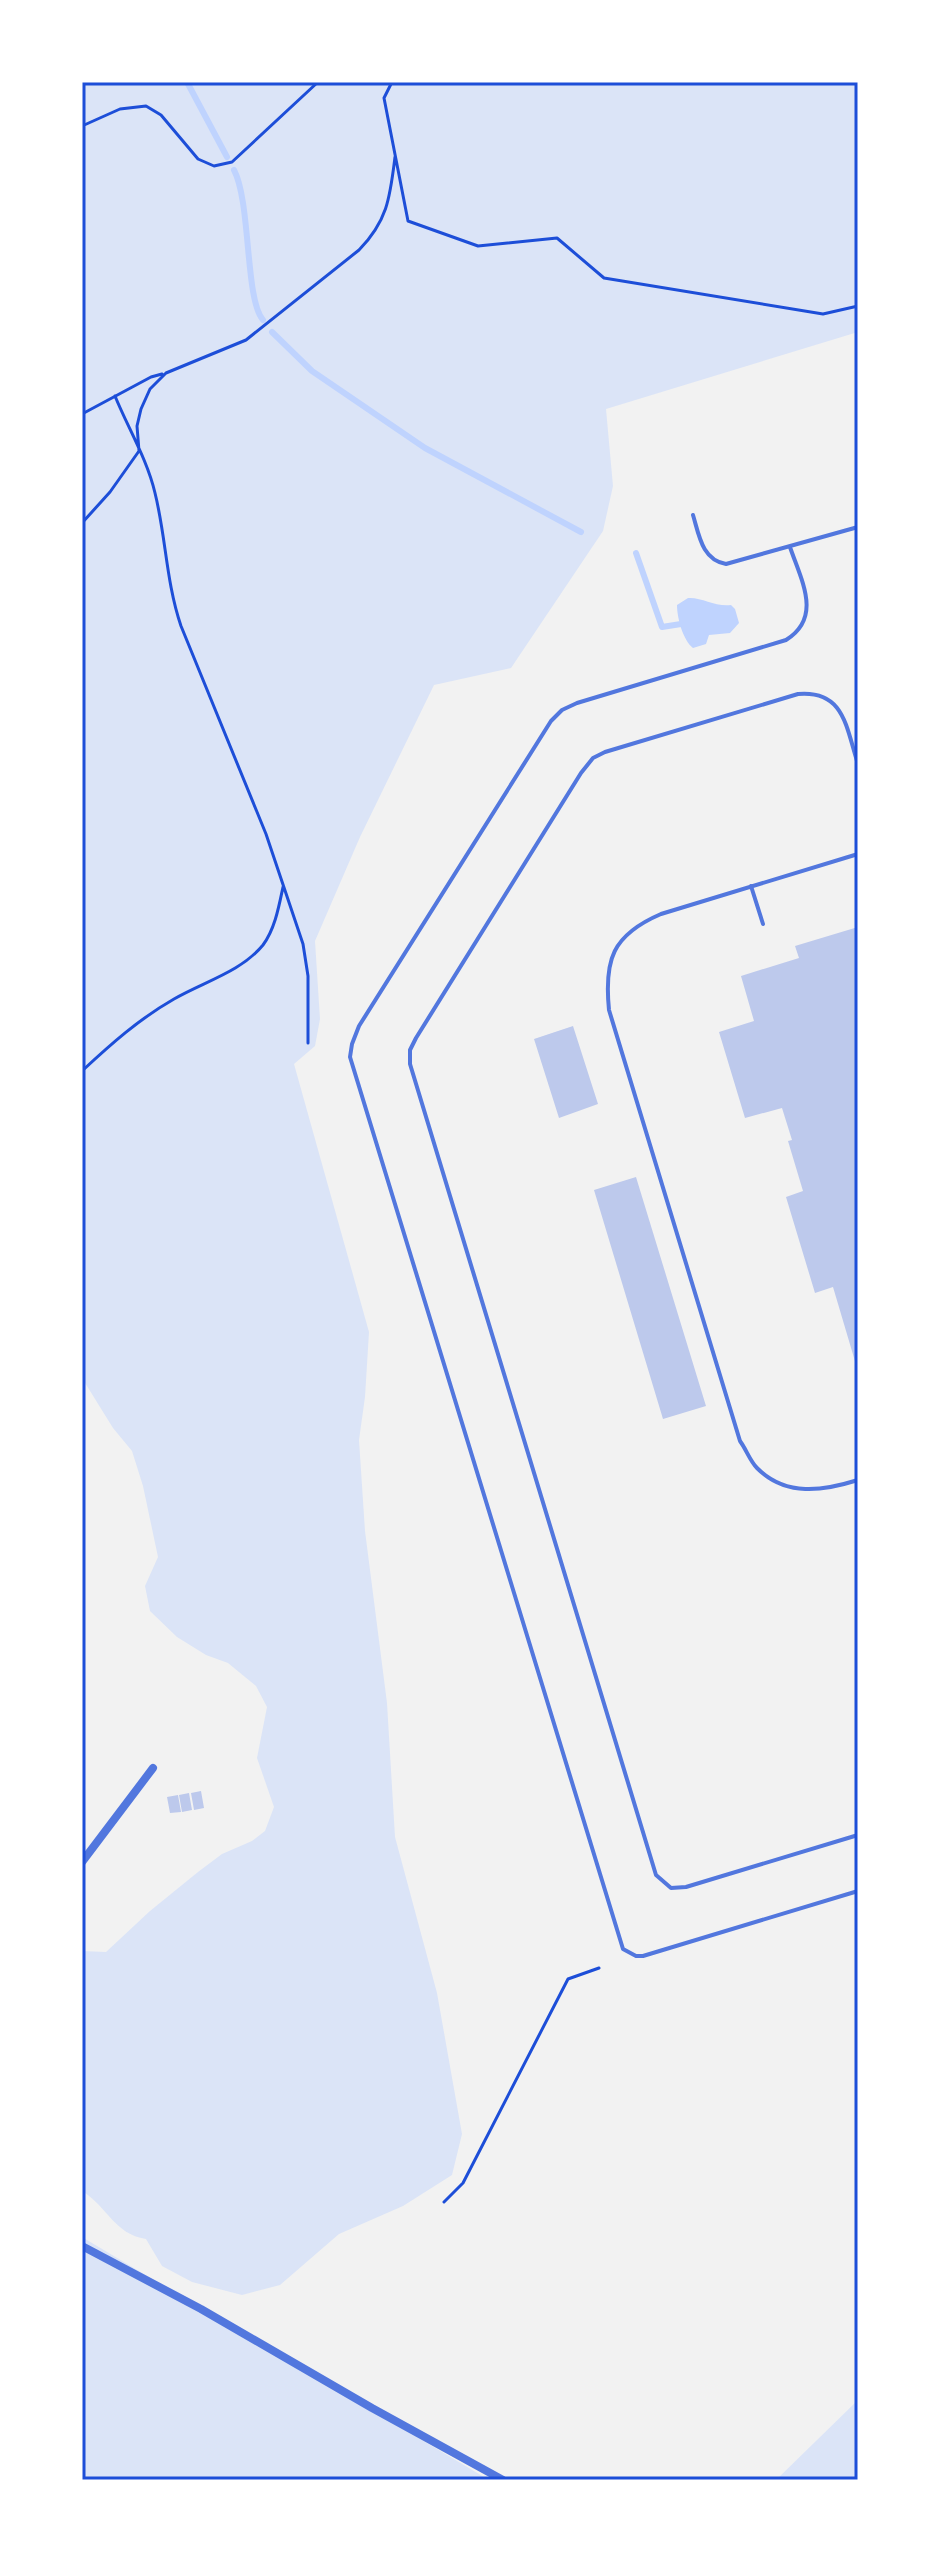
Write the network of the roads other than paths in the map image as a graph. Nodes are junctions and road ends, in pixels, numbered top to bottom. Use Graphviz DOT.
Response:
graph roads {
  1 [pos="693,515"];
  2 [pos="858,527"];
  3 [pos="790,547"];
  4 [pos="858,764"];
  5 [pos="858,854"];
  6 [pos="751,886"];
  7 [pos="763,924"];
  8 [pos="858,1480"];
  9 [pos="153,1768"];
  10 [pos="858,1835"];
  11 [pos="82,1862"];
  12 [pos="858,1891"];
  13 [pos="82,2246"];
  14 [pos="503,2480"];
  1 -- 3 [label="lane"];
  2 -- 3 [label="lane"];
  3 -- 12 [label="lane"];
  4 -- 10 [label="lane"];
  5 -- 6 [label="lane"];
  6 -- 7 [label="lane"];
  6 -- 8 [label="lane"];
  9 -- 11 [label="street"];
  13 -- 14 [label="street"];
}
